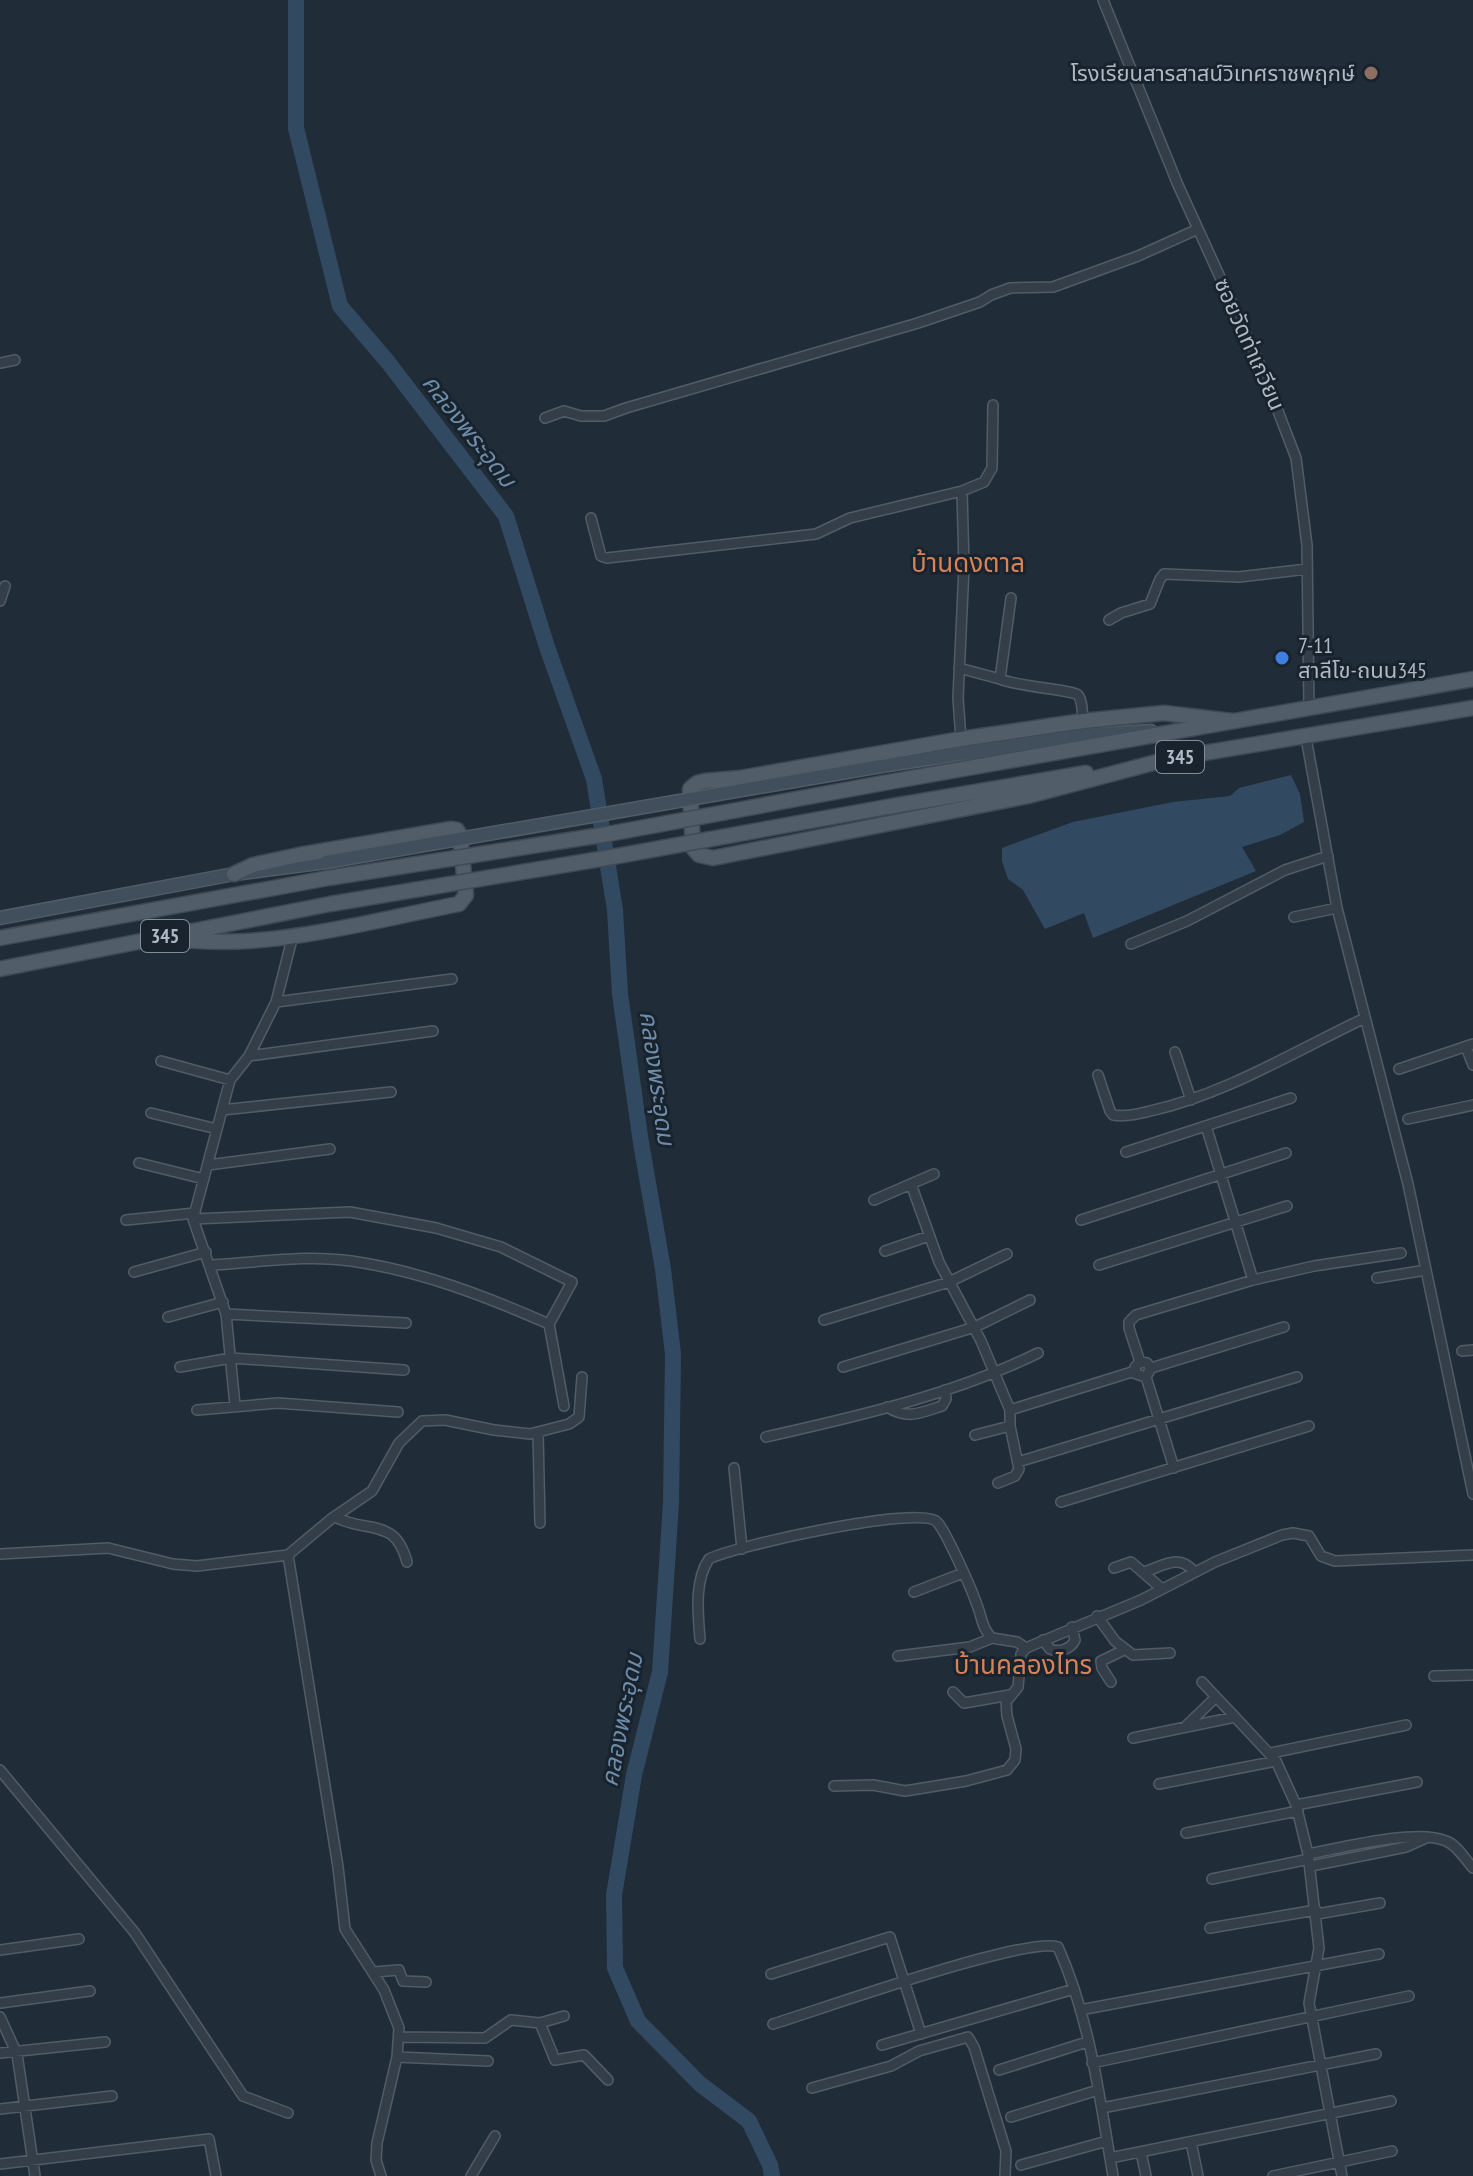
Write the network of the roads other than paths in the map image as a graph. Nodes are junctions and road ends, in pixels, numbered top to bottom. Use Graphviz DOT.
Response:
graph roads {
  1 [pos="1103,0"];
  2 [pos="1198,229"];
  3 [pos="15,360"];
  4 [pos="0,363"];
  5 [pos="993,405"];
  6 [pos="545,418"];
  7 [pos="962,491"];
  8 [pos="591,518"];
  9 [pos="1307,569"];
  10 [pos="5,586"];
  11 [pos="1011,598"];
  12 [pos="0,601"];
  13 [pos="1109,620"];
  14 [pos="959,668"];
  15 [pos="1000,679"];
  16 [pos="1473,679"];
  17 [pos="1309,708"];
  18 [pos="1473,708"];
  19 [pos="1083,721"];
  20 [pos="1232,721"];
  21 [pos="1180,730"];
  22 [pos="1306,738"];
  23 [pos="961,739"];
  24 [pos="1168,759"];
  25 [pos="1328,856"];
  26 [pos="234,874"];
  27 [pos="1337,908"];
  28 [pos="1294,917"];
  29 [pos="0,918"];
  30 [pos="293,935"];
  31 [pos="163,937"];
  32 [pos="0,938"];
  33 [pos="1131,944"];
  34 [pos="0,969"];
  35 [pos="452,979"];
  36 [pos="276,1002"];
  37 [pos="1365,1018"];
  38 [pos="433,1031"];
  39 [pos="1469,1046"];
  40 [pos="1175,1052"];
  41 [pos="249,1056"];
  42 [pos="161,1061"];
  43 [pos="1473,1065"];
  44 [pos="1399,1069"];
  45 [pos="1098,1075"];
  46 [pos="230,1080"];
  47 [pos="391,1092"];
  48 [pos="1291,1098"];
  49 [pos="1191,1100"];
  50 [pos="1473,1105"];
  51 [pos="222,1110"];
  52 [pos="151,1113"];
  53 [pos="1408,1119"];
  54 [pos="1206,1126"];
  55 [pos="217,1129"];
  56 [pos="330,1149"];
  57 [pos="1126,1152"];
  58 [pos="1286,1153"];
  59 [pos="139,1163"];
  60 [pos="208,1165"];
  61 [pos="934,1174"];
  62 [pos="1220,1174"];
  63 [pos="204,1179"];
  64 [pos="911,1184"];
  65 [pos="874,1200"];
  66 [pos="1287,1206"];
  67 [pos="194,1216"];
  68 [pos="126,1220"];
  69 [pos="1081,1220"];
  70 [pos="1236,1222"];
  71 [pos="929,1236"];
  72 [pos="1422,1249"];
  73 [pos="885,1251"];
  74 [pos="206,1252"];
  75 [pos="1007,1254"];
  76 [pos="211,1265"];
  77 [pos="1099,1265"];
  78 [pos="1426,1270"];
  79 [pos="134,1272"];
  80 [pos="1377,1278"];
  81 [pos="1253,1280"];
  82 [pos="949,1282"];
  83 [pos="1030,1300"];
  84 [pos="223,1302"];
  85 [pos="226,1314"];
  86 [pos="168,1317"];
  87 [pos="824,1320"];
  88 [pos="406,1323"];
  89 [pos="549,1324"];
  90 [pos="975,1327"];
  91 [pos="1284,1327"];
  92 [pos="1038,1353"];
  93 [pos="231,1358"];
  94 [pos="1138,1366"];
  95 [pos="180,1367"];
  96 [pos="843,1367"];
  97 [pos="404,1370"];
  98 [pos="1149,1373"];
  99 [pos="996,1374"];
  100 [pos="582,1377"];
  101 [pos="1297,1377"];
  102 [pos="945,1390"];
  103 [pos="235,1405"];
  104 [pos="564,1406"];
  105 [pos="887,1407"];
  106 [pos="197,1410"];
  107 [pos="1010,1410"];
  108 [pos="398,1412"];
  109 [pos="1159,1419"];
  110 [pos="1010,1426"];
  111 [pos="1309,1426"];
  112 [pos="538,1433"];
  113 [pos="975,1435"];
  114 [pos="766,1437"];
  115 [pos="1018,1462"];
  116 [pos="734,1468"];
  117 [pos="1174,1468"];
  118 [pos="998,1483"];
  119 [pos="1473,1494"];
  120 [pos="1061,1502"];
  121 [pos="335,1517"];
  122 [pos="540,1523"];
  123 [pos="742,1549"];
  124 [pos="0,1554"];
  125 [pos="288,1555"];
  126 [pos="1473,1555"];
  127 [pos="407,1562"];
  128 [pos="1114,1568"];
  129 [pos="1144,1572"];
  130 [pos="1194,1572"];
  131 [pos="963,1573"];
  132 [pos="1162,1589"];
  133 [pos="914,1592"];
  134 [pos="1097,1616"];
  135 [pos="1072,1627"];
  136 [pos="992,1638"];
  137 [pos="700,1639"];
  138 [pos="1043,1640"];
  139 [pos="1026,1648"];
  140 [pos="1124,1650"];
  141 [pos="1170,1653"];
  142 [pos="898,1656"];
  143 [pos="1473,1675"];
  144 [pos="1434,1676"];
  145 [pos="1111,1682"];
  146 [pos="1202,1682"];
  147 [pos="953,1692"];
  148 [pos="1010,1695"];
  149 [pos="1215,1698"];
  150 [pos="1235,1717"];
  151 [pos="1406,1725"];
  152 [pos="1185,1728"];
  153 [pos="1133,1738"];
  154 [pos="1274,1757"];
  155 [pos="0,1770"];
  156 [pos="1417,1782"];
  157 [pos="1159,1784"];
  158 [pos="834,1786"];
  159 [pos="1297,1808"];
  160 [pos="1186,1833"];
  161 [pos="1426,1838"];
  162 [pos="1374,1841"];
  163 [pos="1377,1853"];
  164 [pos="1309,1860"];
  165 [pos="1473,1868"];
  166 [pos="1212,1879"];
  167 [pos="1380,1903"];
  168 [pos="1316,1912"];
  169 [pos="1210,1928"];
  170 [pos="79,1939"];
  171 [pos="0,1950"];
  172 [pos="1379,1954"];
  173 [pos="1314,1967"];
  174 [pos="374,1972"];
  175 [pos="771,1974"];
  176 [pos="426,1982"];
  177 [pos="904,1983"];
  178 [pos="1074,1989"];
  179 [pos="90,1991"];
  180 [pos="1409,1996"];
  181 [pos="0,2003"];
  182 [pos="1080,2010"];
  183 [pos="564,2016"];
  184 [pos="0,2017"];
  185 [pos="1311,2017"];
  186 [pos="540,2023"];
  187 [pos="773,2024"];
  188 [pos="921,2034"];
  189 [pos="400,2037"];
  190 [pos="105,2042"];
  191 [pos="1087,2042"];
  192 [pos="882,2045"];
  193 [pos="16,2051"];
  194 [pos="0,2053"];
  195 [pos="1376,2054"];
  196 [pos="397,2057"];
  197 [pos="488,2061"];
  198 [pos="1092,2063"];
  199 [pos="1320,2065"];
  200 [pos="999,2070"];
  201 [pos="608,2080"];
  202 [pos="812,2088"];
  203 [pos="1098,2090"];
  204 [pos="112,2096"];
  205 [pos="1391,2101"];
  206 [pos="25,2106"];
  207 [pos="1102,2108"];
  208 [pos="0,2109"];
  209 [pos="288,2113"];
  210 [pos="1330,2113"];
  211 [pos="1011,2117"];
  212 [pos="495,2136"];
  213 [pos="1107,2141"];
  214 [pos="1191,2142"];
  215 [pos="1392,2151"];
  216 [pos="1141,2152"];
  217 [pos="1110,2158"];
  218 [pos="33,2160"];
  219 [pos="1339,2162"];
  220 [pos="0,2164"];
  221 [pos="1021,2165"];
  222 [pos="35,2176"];
  223 [pos="216,2176"];
  224 [pos="381,2176"];
  225 [pos="471,2176"];
  226 [pos="1005,2176"];
  227 [pos="1113,2176"];
  228 [pos="1146,2176"];
  229 [pos="1198,2176"];
  230 [pos="1273,2176"];
  231 [pos="1342,2176"];
  1 -- 2 [label="street, ซอยวัดท่าเกวียน"];
  2 -- 6 [label="street"];
  2 -- 9 [label="street, ซอยวัดท่าเกวียน"];
  3 -- 4 [label="street"];
  5 -- 7 [label="street"];
  7 -- 8 [label="street"];
  7 -- 14 [label="street"];
  9 -- 13 [label="street"];
  9 -- 17 [label="street, ซอยวัดท่าเกวียน"];
  10 -- 12 [label="street"];
  11 -- 15 [label="street"];
  14 -- 15 [label="street"];
  14 -- 23 [label="street"];
  15 -- 19 [label="street"];
  16 -- 17 [label="main road, 345"];
  17 -- 20 [label="main road, 345"];
  18 -- 22 [label="main road, 345"];
  19 -- 20 [label="main road"];
  19 -- 23 [label="main road"];
  20 -- 21 [label="main road, 345"];
  21 -- 26 [label="main road, 345, bridge"];
  21 -- 32 [label="main road, 345, bridge"];
  22 -- 24 [label="main road, 345"];
  22 -- 25 [label="street"];
  23 -- 24 [label="main road"];
  24 -- 31 [label="main road, 345, bridge"];
  25 -- 27 [label="street"];
  25 -- 33 [label="street"];
  26 -- 29 [label="main road, 345"];
  26 -- 30 [label="main road"];
  27 -- 28 [label="street"];
  27 -- 37 [label="street"];
  30 -- 31 [label="main road"];
  30 -- 36 [label="street"];
  31 -- 34 [label="main road, 345"];
  35 -- 36 [label="street"];
  36 -- 41 [label="street"];
  37 -- 49 [label="street"];
  37 -- 72 [label="street"];
  38 -- 41 [label="street"];
  39 -- 43 [label="street"];
  39 -- 44 [label="street"];
  40 -- 49 [label="street"];
  41 -- 46 [label="street"];
  42 -- 46 [label="street"];
  45 -- 49 [label="street"];
  46 -- 51 [label="street"];
  47 -- 51 [label="street"];
  48 -- 54 [label="street"];
  50 -- 53 [label="street"];
  51 -- 55 [label="street"];
  52 -- 55 [label="street"];
  54 -- 57 [label="street"];
  54 -- 62 [label="street"];
  55 -- 60 [label="street"];
  56 -- 60 [label="street"];
  58 -- 62 [label="street"];
  59 -- 63 [label="street"];
  60 -- 63 [label="street"];
  61 -- 64 [label="street"];
  62 -- 69 [label="street"];
  62 -- 70 [label="street"];
  63 -- 67 [label="street"];
  64 -- 65 [label="street"];
  64 -- 71 [label="street"];
  66 -- 70 [label="street"];
  67 -- 68 [label="street"];
  67 -- 74 [label="street"];
  67 -- 89 [label="street"];
  70 -- 77 [label="street"];
  70 -- 81 [label="street"];
  71 -- 73 [label="street"];
  71 -- 82 [label="street"];
  72 -- 78 [label="street"];
  72 -- 81 [label="street"];
  74 -- 76 [label="street"];
  74 -- 79 [label="street"];
  75 -- 82 [label="street"];
  76 -- 84 [label="street"];
  76 -- 89 [label="street"];
  78 -- 80 [label="street"];
  78 -- 119 [label="street"];
  81 -- 94 [label="street"];
  82 -- 87 [label="street"];
  82 -- 90 [label="street"];
  83 -- 90 [label="street"];
  84 -- 85 [label="street"];
  84 -- 86 [label="street"];
  85 -- 88 [label="street"];
  85 -- 93 [label="street"];
  89 -- 104 [label="street"];
  90 -- 96 [label="street"];
  90 -- 99 [label="street"];
  91 -- 98 [label="street"];
  92 -- 99 [label="street"];
  93 -- 95 [label="street"];
  93 -- 97 [label="street"];
  93 -- 103 [label="street"];
  94 -- 98 [label="street"];
  94 -- 107 [label="street"];
  98 -- 109 [label="street"];
  99 -- 102 [label="street"];
  99 -- 107 [label="street"];
  100 -- 112 [label="street"];
  101 -- 109 [label="street"];
  102 -- 105 [label="street"];
  102 -- 105 [label="street"];
  103 -- 106 [label="street"];
  103 -- 108 [label="street"];
  105 -- 114 [label="street"];
  107 -- 110 [label="street"];
  109 -- 115 [label="street"];
  109 -- 117 [label="street"];
  110 -- 113 [label="street"];
  110 -- 115 [label="street"];
  111 -- 117 [label="street"];
  112 -- 121 [label="street"];
  112 -- 122 [label="street"];
  115 -- 118 [label="street"];
  116 -- 123 [label="street"];
  117 -- 120 [label="street"];
  121 -- 125 [label="street"];
  121 -- 127 [label="street"];
  123 -- 131 [label="street"];
  123 -- 137 [label="street"];
  124 -- 125 [label="street"];
  125 -- 174 [label="street"];
  126 -- 130 [label="street"];
  128 -- 129 [label="street"];
  129 -- 130 [label="street"];
  129 -- 132 [label="street"];
  130 -- 132 [label="street"];
  131 -- 133 [label="street"];
  131 -- 136 [label="street"];
  132 -- 134 [label="street"];
  134 -- 135 [label="street"];
  134 -- 140 [label="street"];
  135 -- 138 [label="street"];
  135 -- 138 [label="street"];
  136 -- 139 [label="street"];
  136 -- 142 [label="street"];
  138 -- 139 [label="street"];
  139 -- 148 [label="street"];
  140 -- 141 [label="street"];
  140 -- 145 [label="street"];
  143 -- 144 [label="street"];
  146 -- 149 [label="street"];
  147 -- 148 [label="street"];
  148 -- 158 [label="street"];
  149 -- 150 [label="street"];
  149 -- 152 [label="street"];
  150 -- 152 [label="street"];
  150 -- 154 [label="street"];
  151 -- 154 [label="street"];
  152 -- 153 [label="street"];
  154 -- 157 [label="street"];
  154 -- 159 [label="street"];
  155 -- 209 [label="street"];
  156 -- 159 [label="street"];
  159 -- 160 [label="street"];
  159 -- 164 [label="street"];
  161 -- 162 [label="street"];
  161 -- 163 [label="street"];
  161 -- 165 [label="street"];
  162 -- 163 [label="street"];
  162 -- 164 [label="street"];
  163 -- 164 [label="street"];
  164 -- 166 [label="street"];
  164 -- 168 [label="street"];
  167 -- 168 [label="street"];
  168 -- 169 [label="street"];
  168 -- 173 [label="street"];
  170 -- 171 [label="street"];
  172 -- 173 [label="street"];
  173 -- 182 [label="street"];
  173 -- 185 [label="street"];
  174 -- 176 [label="street"];
  174 -- 189 [label="street"];
  175 -- 177 [label="street"];
  177 -- 178 [label="street"];
  177 -- 187 [label="street"];
  177 -- 188 [label="street"];
  178 -- 182 [label="street"];
  178 -- 188 [label="street"];
  179 -- 181 [label="street"];
  180 -- 185 [label="street"];
  182 -- 191 [label="street"];
  183 -- 186 [label="street"];
  184 -- 193 [label="street"];
  185 -- 198 [label="street"];
  185 -- 199 [label="street"];
  186 -- 189 [label="street"];
  186 -- 201 [label="street"];
  188 -- 192 [label="street"];
  189 -- 196 [label="street"];
  190 -- 193 [label="street"];
  191 -- 198 [label="street"];
  191 -- 200 [label="street"];
  193 -- 194 [label="street"];
  193 -- 206 [label="street"];
  195 -- 199 [label="street"];
  196 -- 197 [label="street"];
  196 -- 224 [label="street"];
  198 -- 203 [label="street"];
  199 -- 207 [label="street"];
  199 -- 210 [label="street"];
  202 -- 226 [label="street"];
  203 -- 207 [label="street"];
  203 -- 211 [label="street"];
  204 -- 206 [label="street"];
  205 -- 210 [label="street"];
  206 -- 208 [label="street"];
  206 -- 218 [label="street"];
  207 -- 213 [label="street"];
  210 -- 214 [label="street"];
  210 -- 219 [label="street"];
  212 -- 225 [label="street"];
  213 -- 217 [label="street"];
  213 -- 221 [label="street"];
  214 -- 216 [label="street"];
  214 -- 229 [label="street"];
  215 -- 219 [label="street"];
  216 -- 217 [label="street"];
  216 -- 228 [label="street"];
  217 -- 227 [label="street"];
  218 -- 220 [label="street"];
  218 -- 222 [label="street"];
  218 -- 223 [label="street"];
  219 -- 230 [label="street"];
  219 -- 231 [label="street"];
}
